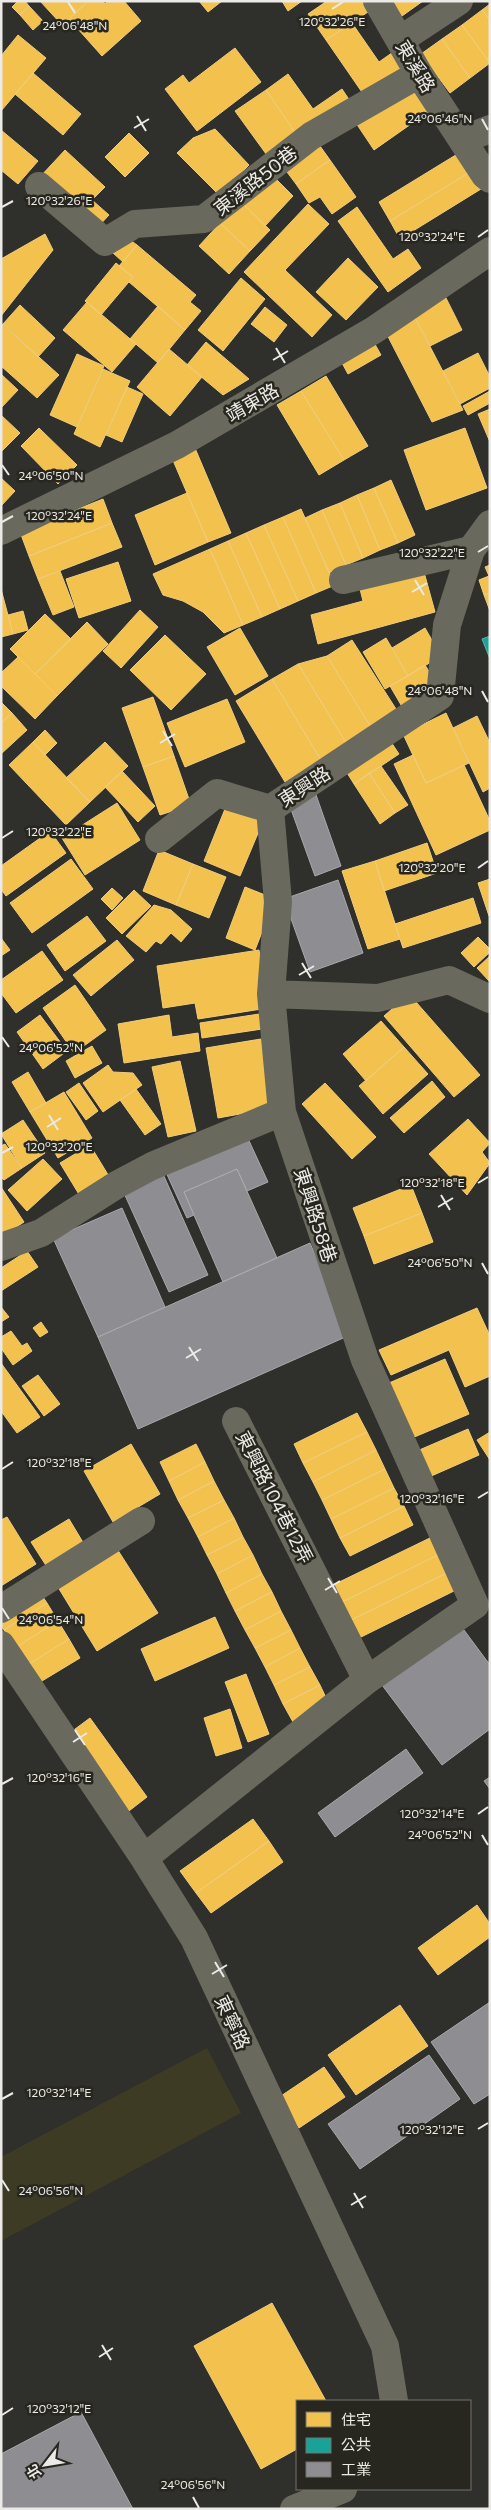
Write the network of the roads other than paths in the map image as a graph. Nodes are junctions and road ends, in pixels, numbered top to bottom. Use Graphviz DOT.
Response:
graph roads {
  1 [pos="377,1"];
  2 [pos="459,1"];
  3 [pos="400,40"];
  4 [pos="419,74"];
  5 [pos="490,129"];
  6 [pos="462,140"];
  7 [pos="490,179"];
  8 [pos="39,186"];
  9 [pos="490,251"];
  10 [pos="490,524"];
  11 [pos="1,530"];
  12 [pos="471,550"];
  13 [pos="343,580"];
  14 [pos="270,809"];
  15 [pos="159,839"];
  16 [pos="271,994"];
  17 [pos="490,999"];
  18 [pos="282,1112"];
  19 [pos="1,1247"];
  20 [pos="236,1421"];
  21 [pos="141,1521"];
  22 [pos="483,1607"];
  23 [pos="1,1609"];
  24 [pos="1,1645"];
  25 [pos="367,1680"];
  26 [pos="144,1858"];
  27 [pos="394,2400"];
  28 [pos="341,2490"];
  29 [pos="294,2509"];
  1 -- 3 [label="street, 東溪路"];
  2 -- 3 [label="street"];
  3 -- 4 [label="street, 東溪路"];
  4 -- 6 [label="street, 東溪路"];
  4 -- 8 [label="street, 東溪路50巷"];
  5 -- 6 [label="street"];
  6 -- 7 [label="street, 東溪路"];
  9 -- 11 [label="street, 靖東路"];
  10 -- 12 [label="street, 東興路"];
  12 -- 13 [label="street"];
  12 -- 14 [label="street, 東興路"];
  14 -- 15 [label="street"];
  14 -- 16 [label="street, 東興路"];
  16 -- 17 [label="street"];
  16 -- 18 [label="street, 東興路"];
  18 -- 19 [label="street"];
  18 -- 22 [label="street, 東興路58巷"];
  20 -- 25 [label="street, 東興路104巷12弄"];
  21 -- 23 [label="street"];
  22 -- 25 [label="street"];
  24 -- 26 [label="street, 東寧路"];
  25 -- 26 [label="street"];
  26 -- 27 [label="street, 東寧路"];
  28 -- 29 [label="street"];
}
